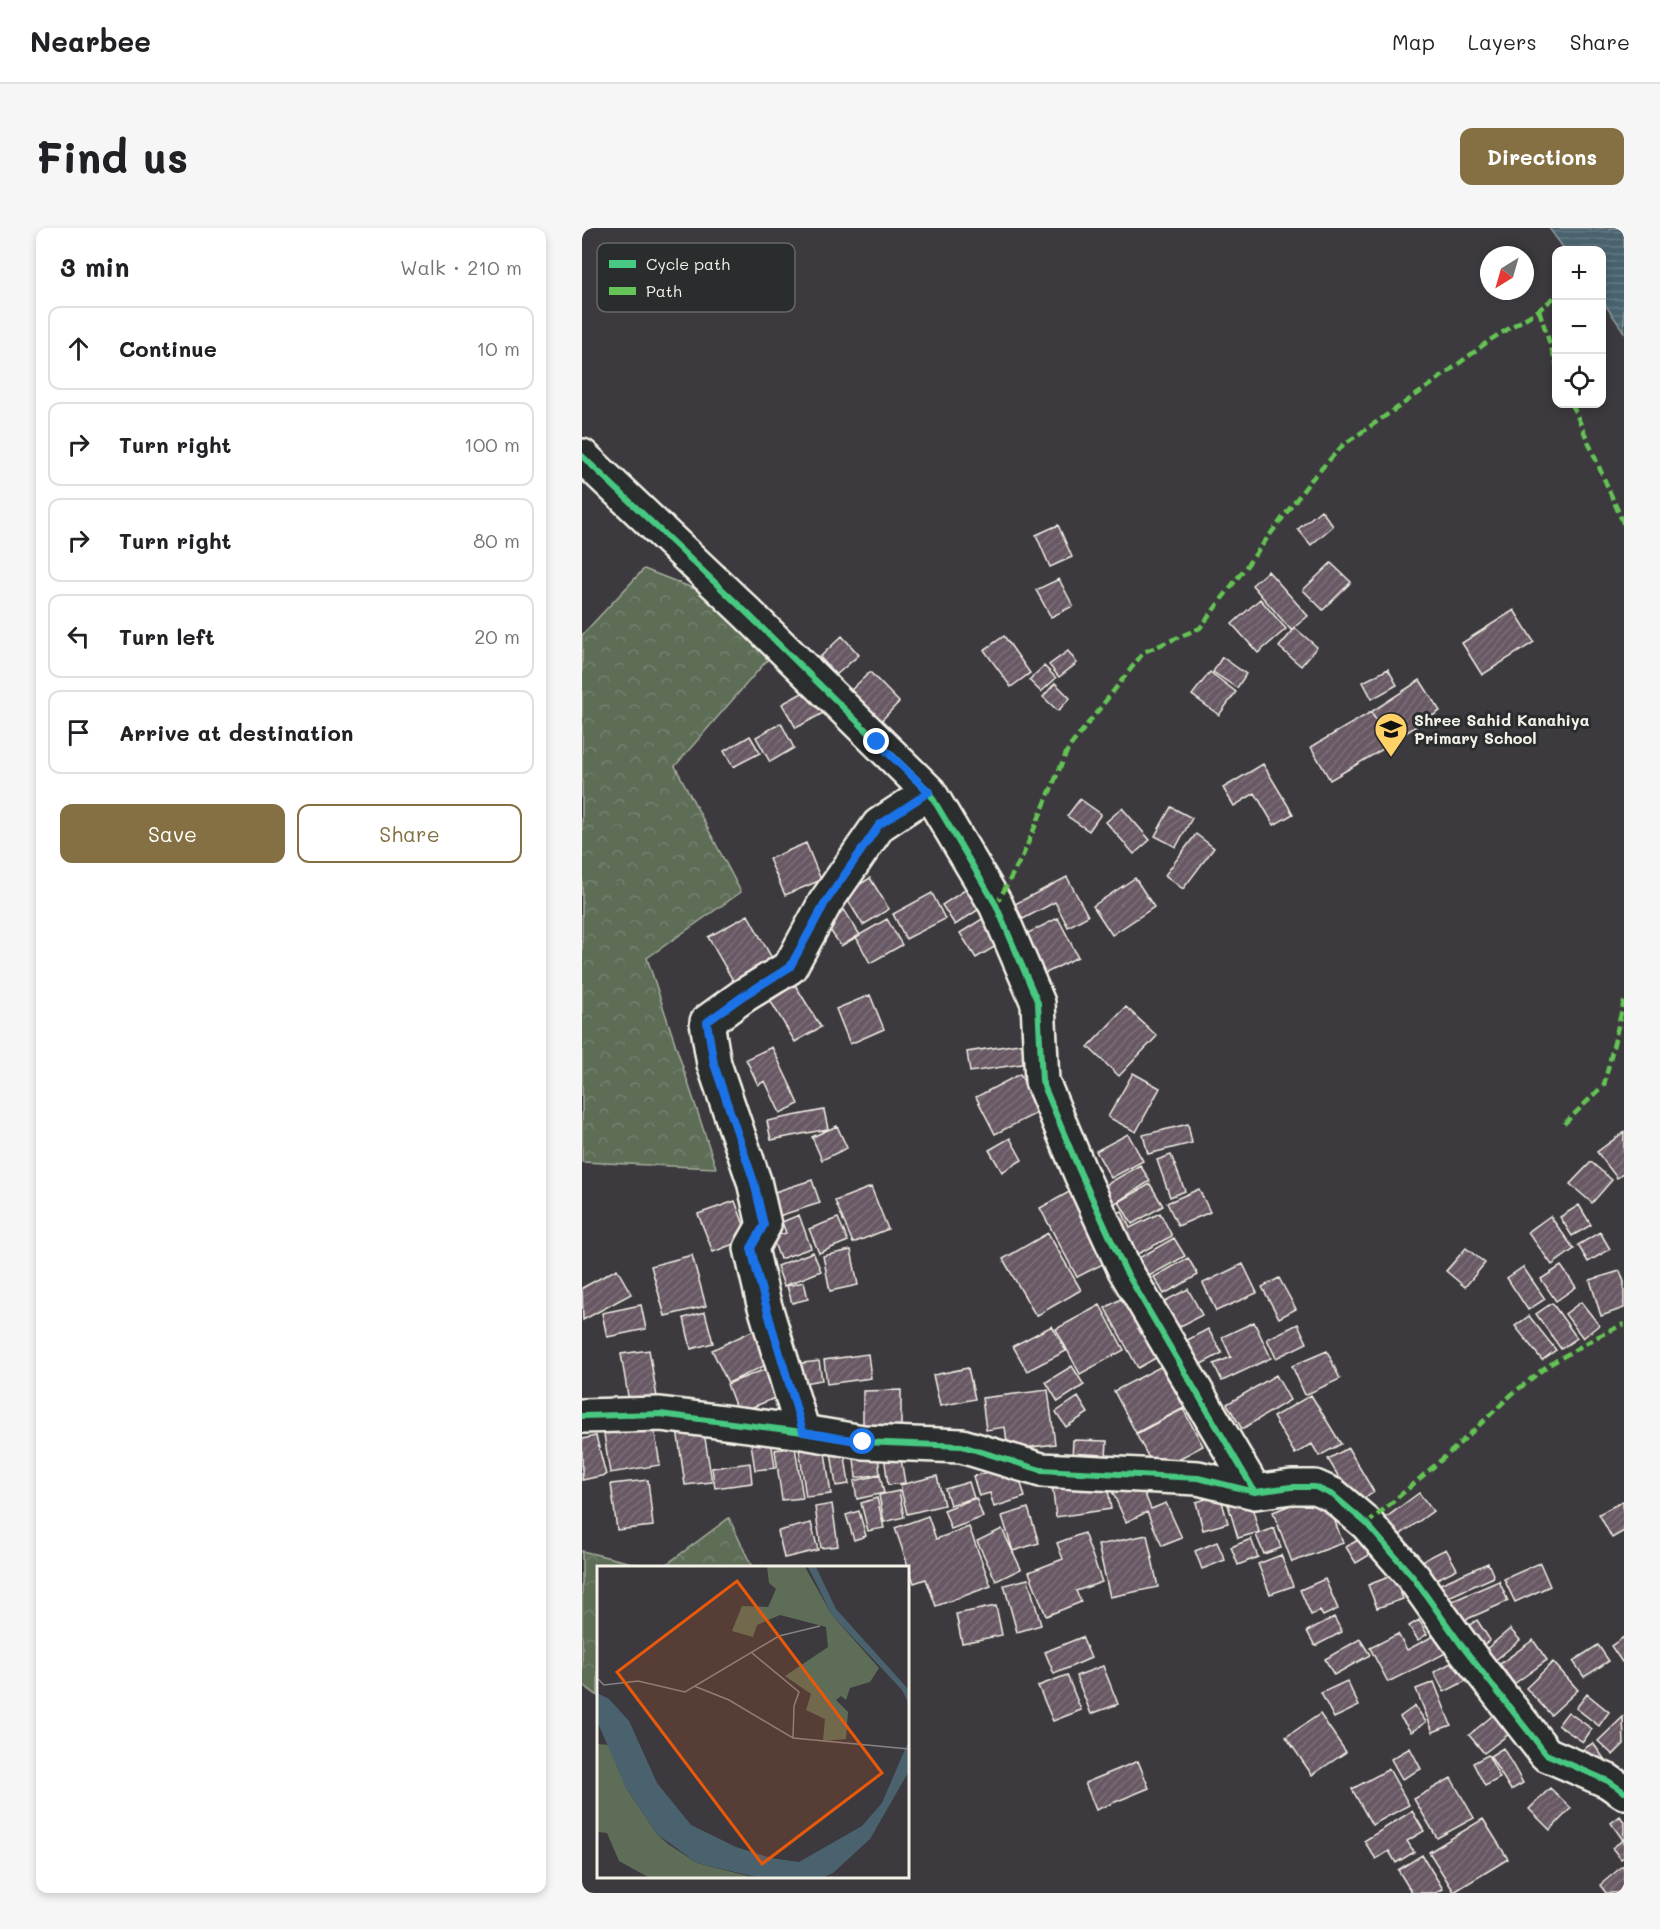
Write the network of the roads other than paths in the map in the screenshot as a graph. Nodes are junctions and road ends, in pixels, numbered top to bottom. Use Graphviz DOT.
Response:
graph roads {
  1 [pos="582,456"];
  2 [pos="929,792"];
  3 [pos="582,1416"];
  4 [pos="803,1432"];
  5 [pos="1255,1492"];
  6 [pos="1624,1792"];
  1 -- 2 [label="street"];
  2 -- 4 [label="street"];
  2 -- 5 [label="street"];
  3 -- 4 [label="street"];
  4 -- 5 [label="street"];
  5 -- 6 [label="street"];
}
